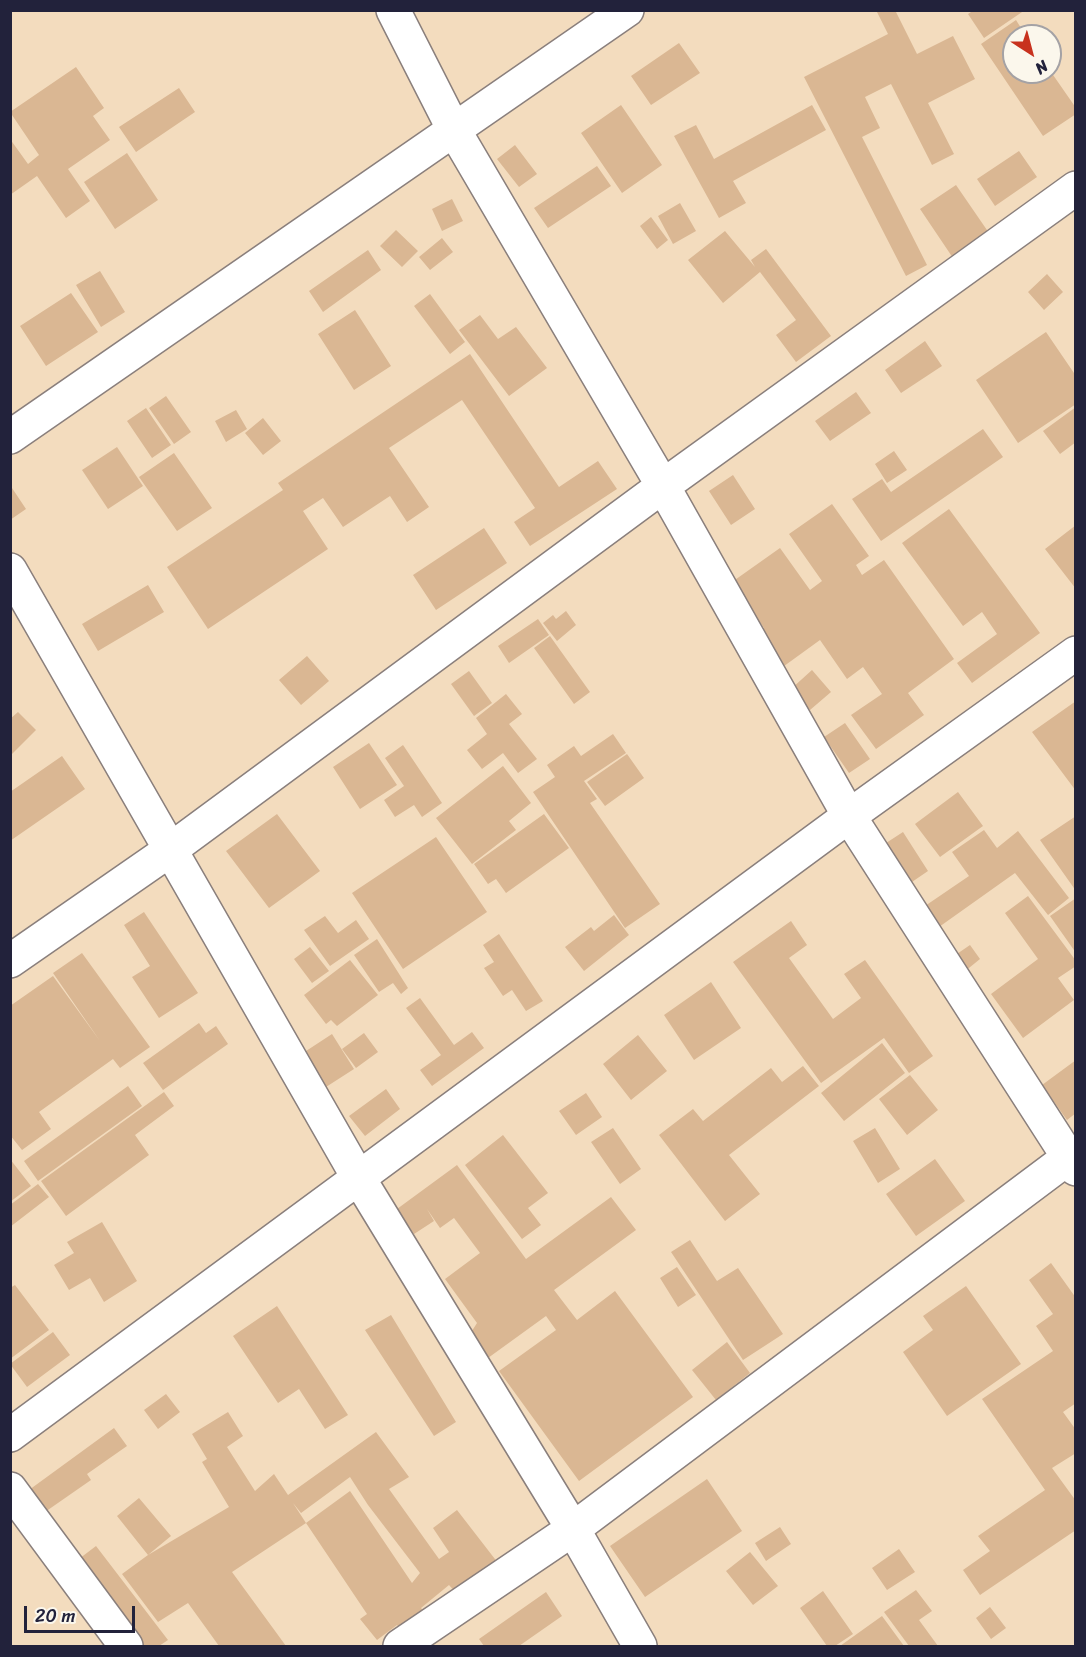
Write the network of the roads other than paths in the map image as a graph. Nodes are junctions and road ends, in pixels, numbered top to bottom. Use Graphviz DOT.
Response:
graph roads {
  1 [pos="393,10"];
  2 [pos="627,10"];
  3 [pos="454,130"];
  4 [pos="1076,188"];
  5 [pos="10,437"];
  6 [pos="663,486"];
  7 [pos="10,570"];
  8 [pos="1076,653"];
  9 [pos="849,816"];
  10 [pos="170,850"];
  11 [pos="10,962"];
  12 [pos="1073,1160"];
  13 [pos="358,1177"];
  14 [pos="10,1435"];
  15 [pos="10,1489"];
  16 [pos="573,1528"];
  17 [pos="126,1647"];
  18 [pos="400,1647"];
  19 [pos="640,1647"];
  1 -- 3 [label="street"];
  2 -- 3 [label="street"];
  3 -- 5 [label="street"];
  3 -- 6 [label="street"];
  4 -- 6 [label="street"];
  6 -- 9 [label="street"];
  6 -- 10 [label="street"];
  7 -- 10 [label="street"];
  8 -- 9 [label="street"];
  9 -- 12 [label="street"];
  9 -- 13 [label="street"];
  10 -- 11 [label="street"];
  10 -- 13 [label="street"];
  12 -- 16 [label="street"];
  13 -- 14 [label="street"];
  13 -- 16 [label="street"];
  15 -- 17 [label="street"];
  16 -- 18 [label="street"];
  16 -- 19 [label="street"];
}
